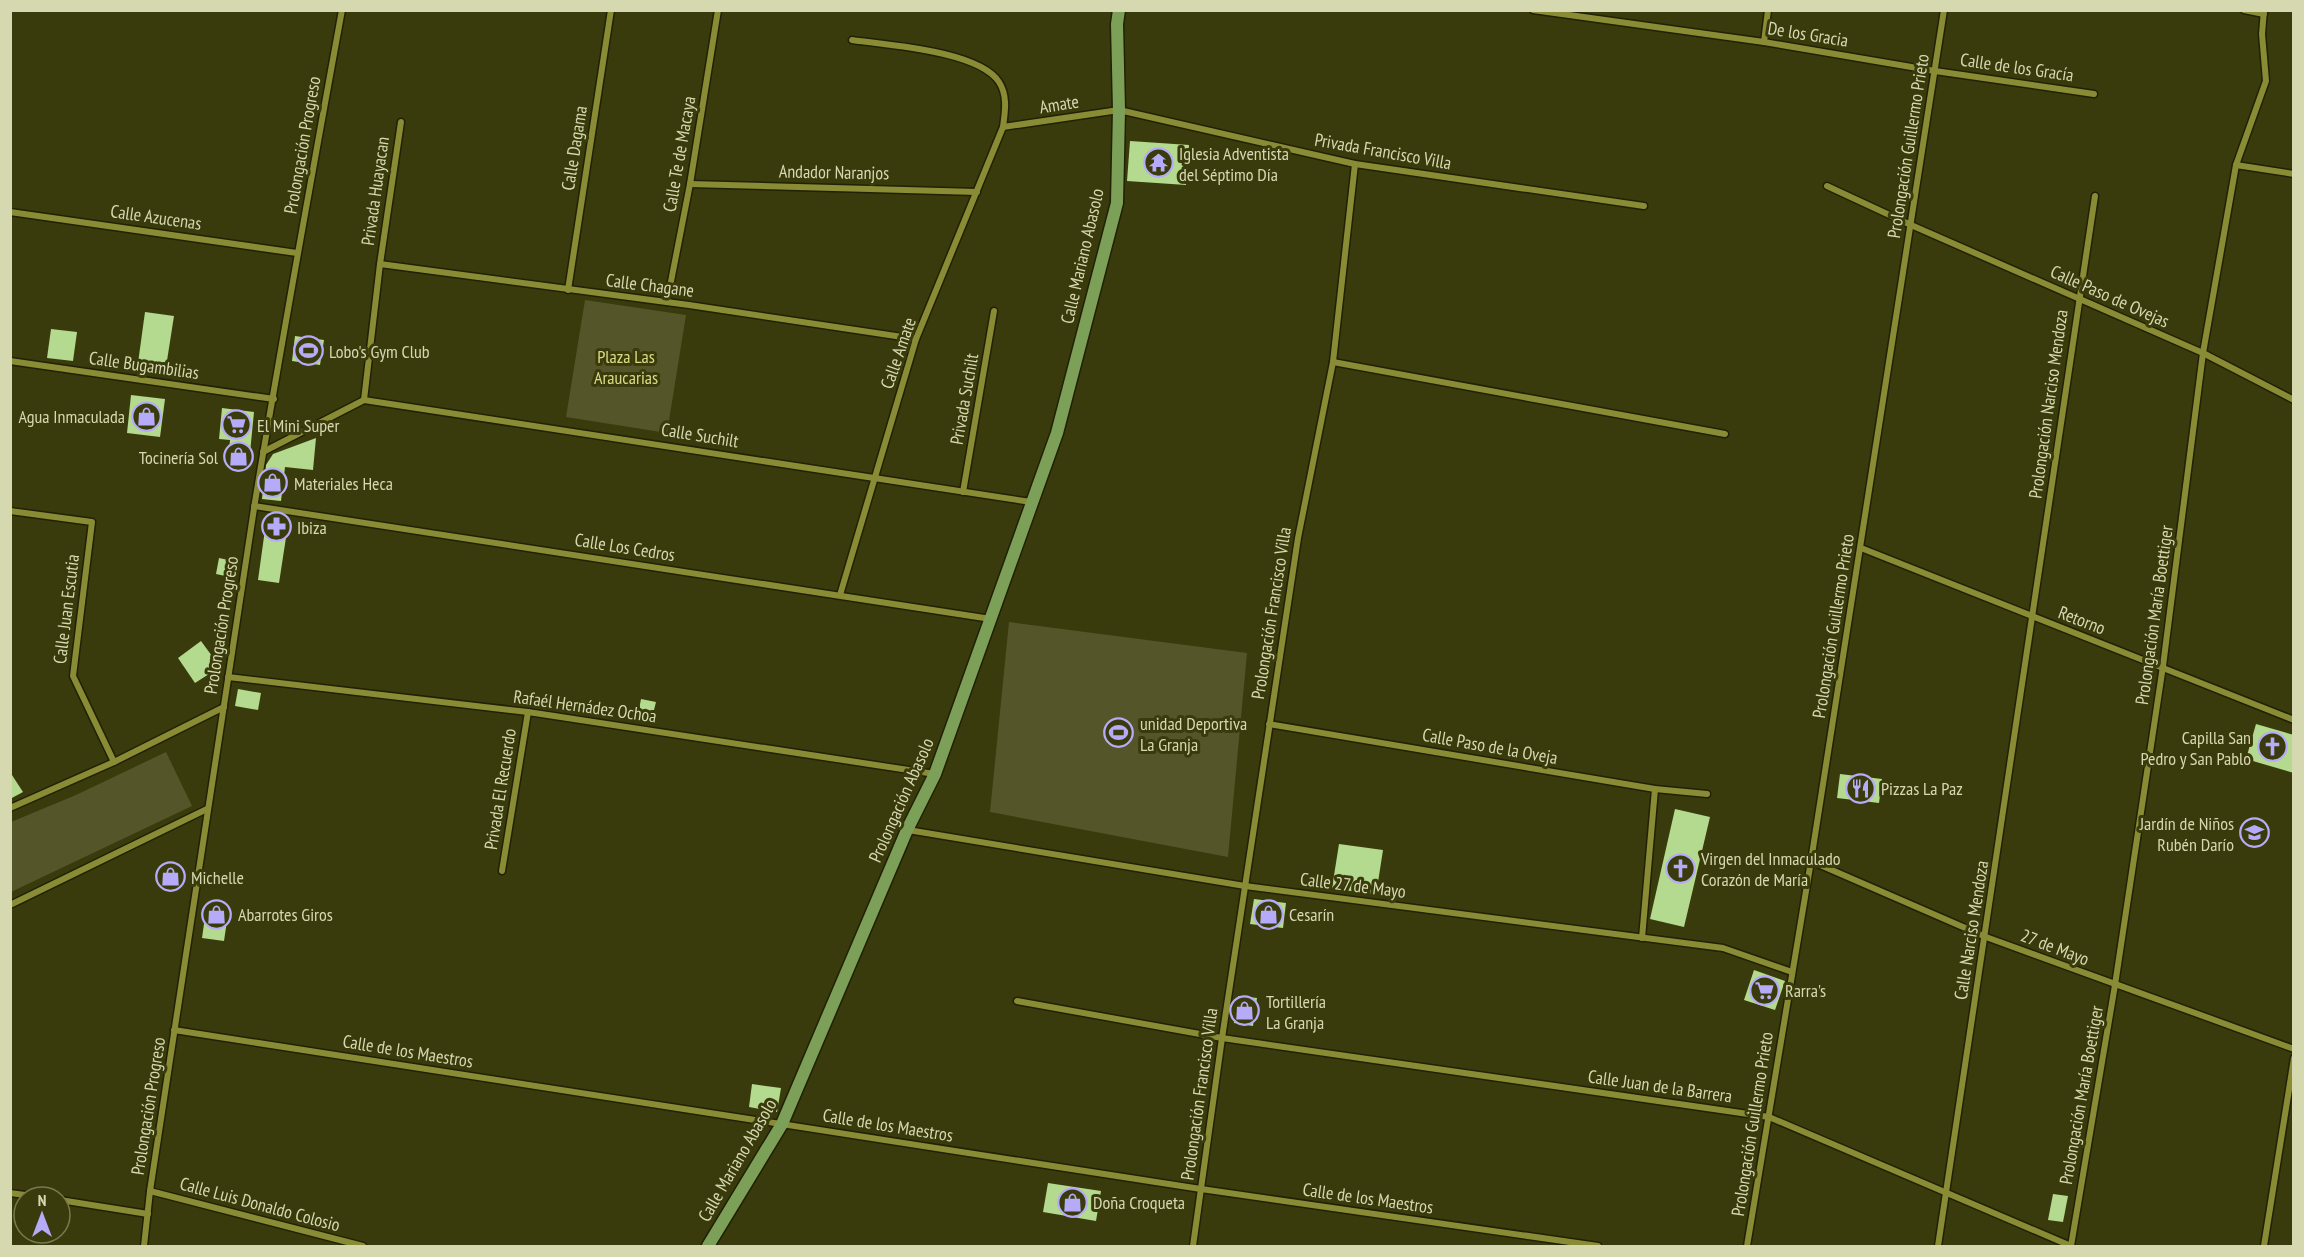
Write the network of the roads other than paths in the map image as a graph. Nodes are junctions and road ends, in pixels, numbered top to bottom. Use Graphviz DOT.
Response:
graph roads {
  1 [pos="342,10"];
  2 [pos="611,10"];
  3 [pos="718,10"];
  4 [pos="1119,10"];
  5 [pos="1533,10"];
  6 [pos="1768,10"];
  7 [pos="1944,10"];
  8 [pos="2244,10"];
  9 [pos="2264,12"];
  10 [pos="852,40"];
  11 [pos="1764,42"];
  12 [pos="1935,71"];
  13 [pos="2094,94"];
  14 [pos="1119,110"];
  15 [pos="401,122"];
  16 [pos="1003,127"];
  17 [pos="1355,164"];
  18 [pos="2236,165"];
  19 [pos="2294,174"];
  20 [pos="690,184"];
  21 [pos="1827,186"];
  22 [pos="977,192"];
  23 [pos="2095,195"];
  24 [pos="1644,206"];
  25 [pos="10,212"];
  26 [pos="1911,225"];
  27 [pos="297,253"];
  28 [pos="380,264"];
  29 [pos="568,290"];
  30 [pos="2078,299"];
  31 [pos="667,302"];
  32 [pos="994,311"];
  33 [pos="916,339"];
  34 [pos="2204,353"];
  35 [pos="10,361"];
  36 [pos="1333,362"];
  37 [pos="274,399"];
  38 [pos="364,400"];
  39 [pos="2294,400"];
  40 [pos="1725,434"];
  41 [pos="263,452"];
  42 [pos="874,477"];
  43 [pos="963,492"];
  44 [pos="1031,502"];
  45 [pos="254,506"];
  46 [pos="10,511"];
  47 [pos="1861,548"];
  48 [pos="840,595"];
  49 [pos="2033,617"];
  50 [pos="991,619"];
  51 [pos="2163,666"];
  52 [pos="228,677"];
  53 [pos="224,707"];
  54 [pos="528,712"];
  55 [pos="2294,720"];
  56 [pos="1269,724"];
  57 [pos="114,762"];
  58 [pos="935,774"];
  59 [pos="1655,789"];
  60 [pos="1707,794"];
  61 [pos="10,808"];
  62 [pos="207,809"];
  63 [pos="907,830"];
  64 [pos="1811,861"];
  65 [pos="502,871"];
  66 [pos="1245,886"];
  67 [pos="10,905"];
  68 [pos="1986,937"];
  69 [pos="1642,938"];
  70 [pos="1792,972"];
  71 [pos="2115,985"];
  72 [pos="838,992"];
  73 [pos="1017,1001"];
  74 [pos="174,1030"];
  75 [pos="1222,1038"];
  76 [pos="2294,1049"];
  77 [pos="2294,1058"];
  78 [pos="1769,1117"];
  79 [pos="782,1124"];
  80 [pos="1201,1189"];
  81 [pos="150,1191"];
  82 [pos="1947,1192"];
  83 [pos="72,1202"];
  84 [pos="148,1214"];
  85 [pos="144,1246"];
  86 [pos="363,1246"];
  87 [pos="708,1246"];
  88 [pos="1193,1246"];
  89 [pos="1598,1246"];
  90 [pos="1747,1246"];
  91 [pos="1938,1246"];
  92 [pos="2071,1246"];
  93 [pos="2264,1246"];
  1 -- 27 [label="street, Prolongación Progreso"];
  2 -- 29 [label="street, Calle Dagama"];
  3 -- 20 [label="street, Calle Te de Macaya"];
  4 -- 14 [label="street, Calle Mariano Abasolo"];
  5 -- 11 [label="street, De los Gracia"];
  6 -- 11 [label="street"];
  7 -- 12 [label="street, Prolongación Guillermo Prieto"];
  8 -- 9 [label="street"];
  9 -- 18 [label="street, Prolongación María Boettiger"];
  10 -- 16 [label="street, Calle Amate"];
  11 -- 12 [label="street, De los Gracia"];
  12 -- 13 [label="street, Calle de los Gracía"];
  12 -- 26 [label="street, Prolongación Guillermo Prieto"];
  14 -- 16 [label="street, Amate"];
  14 -- 17 [label="street, Privada Francisco Villa"];
  14 -- 44 [label="street, Calle Mariano Abasolo"];
  15 -- 28 [label="street, Privada Huayacan"];
  16 -- 22 [label="street, Calle Amate"];
  17 -- 24 [label="street, Privada Francisco Villa"];
  17 -- 36 [label="street, Prolongación Francisco Villa"];
  18 -- 19 [label="street"];
  18 -- 34 [label="street, Prolongación María Boettiger"];
  20 -- 22 [label="street, Andador Naranjos"];
  20 -- 31 [label="street, Calle Te de Macaya"];
  21 -- 26 [label="street, Calle Paso de Ovejas"];
  22 -- 33 [label="street, Calle Amate"];
  23 -- 30 [label="street, Prolongación Narciso Mendoza"];
  25 -- 27 [label="street, Calle Azucenas"];
  26 -- 30 [label="street, Calle Paso de Ovejas"];
  26 -- 47 [label="street, Prolongación Guillermo Prieto"];
  27 -- 37 [label="street, Prolongación Progreso"];
  28 -- 29 [label="street, Calle Chagane"];
  28 -- 38 [label="street, Privada Huayacan"];
  29 -- 31 [label="street, Calle Chagane"];
  30 -- 34 [label="street, Calle Paso de Ovejas"];
  30 -- 49 [label="street, Prolongación Narciso Mendoza"];
  31 -- 33 [label="street, Calle Chagane"];
  32 -- 43 [label="street, Privada Suchilt"];
  33 -- 42 [label="street, Calle Amate"];
  34 -- 39 [label="street, Calle Paso de Ovejas"];
  34 -- 51 [label="street, Prolongación María Boettiger"];
  35 -- 37 [label="street, Calle Bugambilias"];
  36 -- 40 [label="street"];
  36 -- 56 [label="street, Prolongación Francisco Villa"];
  37 -- 41 [label="street, Prolongación Progreso"];
  38 -- 41 [label="street"];
  38 -- 42 [label="street, Calle Suchilt"];
  41 -- 45 [label="street, Prolongación Progreso"];
  42 -- 43 [label="street, Calle Suchilt"];
  42 -- 48 [label="street, Calle Amate"];
  43 -- 44 [label="street, Calle Suchilt"];
  44 -- 50 [label="street, Calle Mariano Abasolo"];
  45 -- 48 [label="street, Calle Los Cedros"];
  45 -- 52 [label="street, Prolongación Progreso"];
  46 -- 57 [label="street, Calle Juan Escutia"];
  47 -- 49 [label="street, Retorno"];
  47 -- 64 [label="street, Prolongación Guillermo Prieto"];
  48 -- 50 [label="street, Calle Los Cedros"];
  49 -- 51 [label="street, Retorno"];
  49 -- 68 [label="street, Calle Narciso Mendoza"];
  50 -- 58 [label="street, Prolongación Abasolo"];
  51 -- 55 [label="street, Retorno"];
  51 -- 71 [label="street, Prolongación María Boettiger"];
  52 -- 53 [label="street, Prolongación Progreso"];
  52 -- 54 [label="street, Rafaél Hernádez Ochoa"];
  53 -- 57 [label="street"];
  53 -- 62 [label="street, Prolongación Progreso"];
  54 -- 58 [label="street, Rafaél Hernádez Ochoa"];
  54 -- 65 [label="street, Privada El Recuerdo"];
  56 -- 59 [label="street, Calle Paso de la Oveja"];
  56 -- 66 [label="street, Prolongación Francisco Villa"];
  57 -- 61 [label="street"];
  58 -- 63 [label="street, Prolongación Abasolo"];
  59 -- 60 [label="street, Calle Paso de la Oveja"];
  59 -- 69 [label="street"];
  62 -- 67 [label="street"];
  62 -- 74 [label="street, Prolongación Progreso"];
  63 -- 66 [label="street, Calle 27 de Mayo"];
  63 -- 72 [label="street, Prolongación Abasolo"];
  64 -- 68 [label="street, 27 de Mayo"];
  64 -- 70 [label="street, Prolongación Guillermo Prieto"];
  66 -- 69 [label="street, Calle 27 de Mayo"];
  66 -- 75 [label="street, Prolongación Francisco Villa"];
  68 -- 71 [label="street, 27 de Mayo"];
  68 -- 82 [label="street, Calle Narciso Mendoza"];
  69 -- 70 [label="street, Calle 27 de Mayo"];
  70 -- 78 [label="street, Prolongación Guillermo Prieto"];
  71 -- 76 [label="street, 27 de Mayo"];
  71 -- 92 [label="street, Prolongación María Boettiger"];
  72 -- 79 [label="street, Calle Mariano Abasolo"];
  73 -- 75 [label="street, Calle Juan de la Barrera"];
  74 -- 79 [label="street, Calle de los Maestros"];
  74 -- 81 [label="street, Prolongación Progreso"];
  75 -- 78 [label="street, Calle Juan de la Barrera"];
  75 -- 80 [label="street, Prolongación Francisco Villa"];
  77 -- 93 [label="street"];
  78 -- 82 [label="street, Calle Juan de la Barrera"];
  78 -- 90 [label="street, Prolongación Guillermo Prieto"];
  79 -- 80 [label="street, Calle de los Maestros"];
  79 -- 87 [label="street, Calle Mariano Abasolo"];
  80 -- 88 [label="street, Prolongación Francisco Villa"];
  80 -- 89 [label="street, Calle de los Maestros"];
  81 -- 84 [label="street, Prolongación Progreso"];
  81 -- 86 [label="street, Calle Luis Donaldo Colosio"];
  82 -- 91 [label="street, Calle Narciso Mendoza"];
  82 -- 92 [label="street, Calle Juan de la Barrera"];
  83 -- 84 [label="street"];
  84 -- 85 [label="street, Prolongación Progreso"];
}
